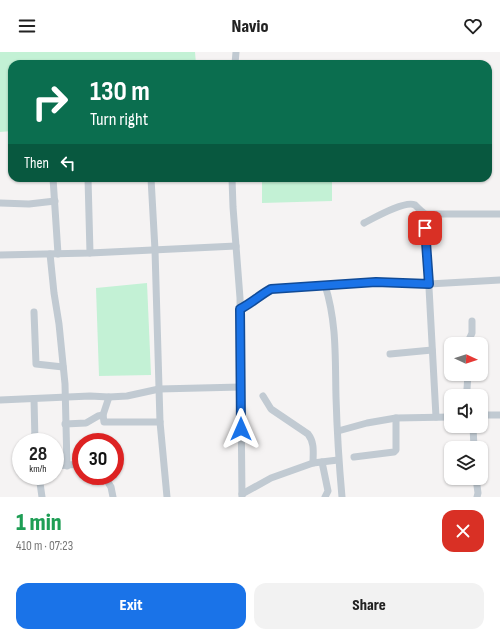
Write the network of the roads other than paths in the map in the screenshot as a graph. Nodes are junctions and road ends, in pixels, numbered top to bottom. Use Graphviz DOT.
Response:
graph roads {
  1 [pos="53,182"];
  2 [pos="88,182"];
  3 [pos="151,182"];
  4 [pos="232,182"];
  5 [pos="55,201"];
  6 [pos="0,203"];
  7 [pos="425,214"];
  8 [pos="500,214"];
  9 [pos="364,223"];
  10 [pos="236,246"];
  11 [pos="155,250"];
  12 [pos="90,253"];
  13 [pos="50,254"];
  14 [pos="58,254"];
  15 [pos="0,255"];
  16 [pos="500,280"];
  17 [pos="429,284"];
  18 [pos="325,285"];
  19 [pos="240,309"];
  20 [pos="34,312"];
  21 [pos="472,321"];
  22 [pos="470,337"];
  23 [pos="432,350"];
  24 [pos="390,354"];
  25 [pos="63,367"];
  26 [pos="241,387"];
  27 [pos="159,389"];
  28 [pos="263,396"];
  29 [pos="65,397"];
  30 [pos="109,397"];
  31 [pos="34,399"];
  32 [pos="0,400"];
  33 [pos="500,414"];
  34 [pos="488,415"];
  35 [pos="103,416"];
  36 [pos="436,417"];
  37 [pos="444,417"];
  38 [pos="396,418"];
  39 [pos="160,422"];
  40 [pos="65,424"];
  41 [pos="338,430"];
  42 [pos="35,433"];
  43 [pos="354,457"];
  44 [pos="338,460"];
  45 [pos="322,462"];
  46 [pos="313,463"];
  47 [pos="72,465"];
  48 [pos="67,466"];
  49 [pos="40,485"];
  50 [pos="110,485"];
  51 [pos="477,485"];
  52 [pos="242,496"];
  53 [pos="42,497"];
  54 [pos="113,497"];
  55 [pos="167,497"];
  56 [pos="325,497"];
  57 [pos="342,497"];
  58 [pos="477,497"];
  1 -- 5 [label="street"];
  2 -- 12 [label="street"];
  3 -- 11 [label="street"];
  4 -- 10 [label="street"];
  5 -- 6 [label="street"];
  5 -- 14 [label="street"];
  7 -- 8 [label="street"];
  7 -- 9 [label="street"];
  7 -- 17 [label="street"];
  10 -- 11 [label="street"];
  10 -- 19 [label="street"];
  11 -- 12 [label="street"];
  11 -- 27 [label="street"];
  12 -- 14 [label="street"];
  13 -- 14 [label="street"];
  13 -- 15 [label="street"];
  13 -- 25 [label="street"];
  16 -- 17 [label="street"];
  17 -- 18 [label="street"];
  17 -- 23 [label="street"];
  18 -- 19 [label="street"];
  18 -- 41 [label="street"];
  19 -- 26 [label="street"];
  20 -- 25 [label="street"];
  21 -- 22 [label="street"];
  23 -- 24 [label="street"];
  23 -- 36 [label="street"];
  25 -- 29 [label="street"];
  26 -- 27 [label="street"];
  26 -- 52 [label="street"];
  27 -- 30 [label="street"];
  27 -- 39 [label="street"];
  28 -- 46 [label="street"];
  29 -- 30 [label="street"];
  29 -- 31 [label="street"];
  29 -- 40 [label="street"];
  30 -- 35 [label="street"];
  31 -- 32 [label="street"];
  31 -- 42 [label="street"];
  33 -- 34 [label="street"];
  35 -- 39 [label="street"];
  35 -- 40 [label="street"];
  36 -- 37 [label="street"];
  36 -- 38 [label="street"];
  38 -- 41 [label="street"];
  38 -- 43 [label="street"];
  39 -- 55 [label="street"];
  40 -- 48 [label="street"];
  41 -- 44 [label="street"];
  44 -- 45 [label="street"];
  44 -- 57 [label="street"];
  45 -- 46 [label="street"];
  45 -- 56 [label="street"];
  46 -- 52 [label="street"];
  47 -- 48 [label="street"];
  49 -- 53 [label="street"];
  50 -- 54 [label="street"];
  51 -- 58 [label="street"];
}
